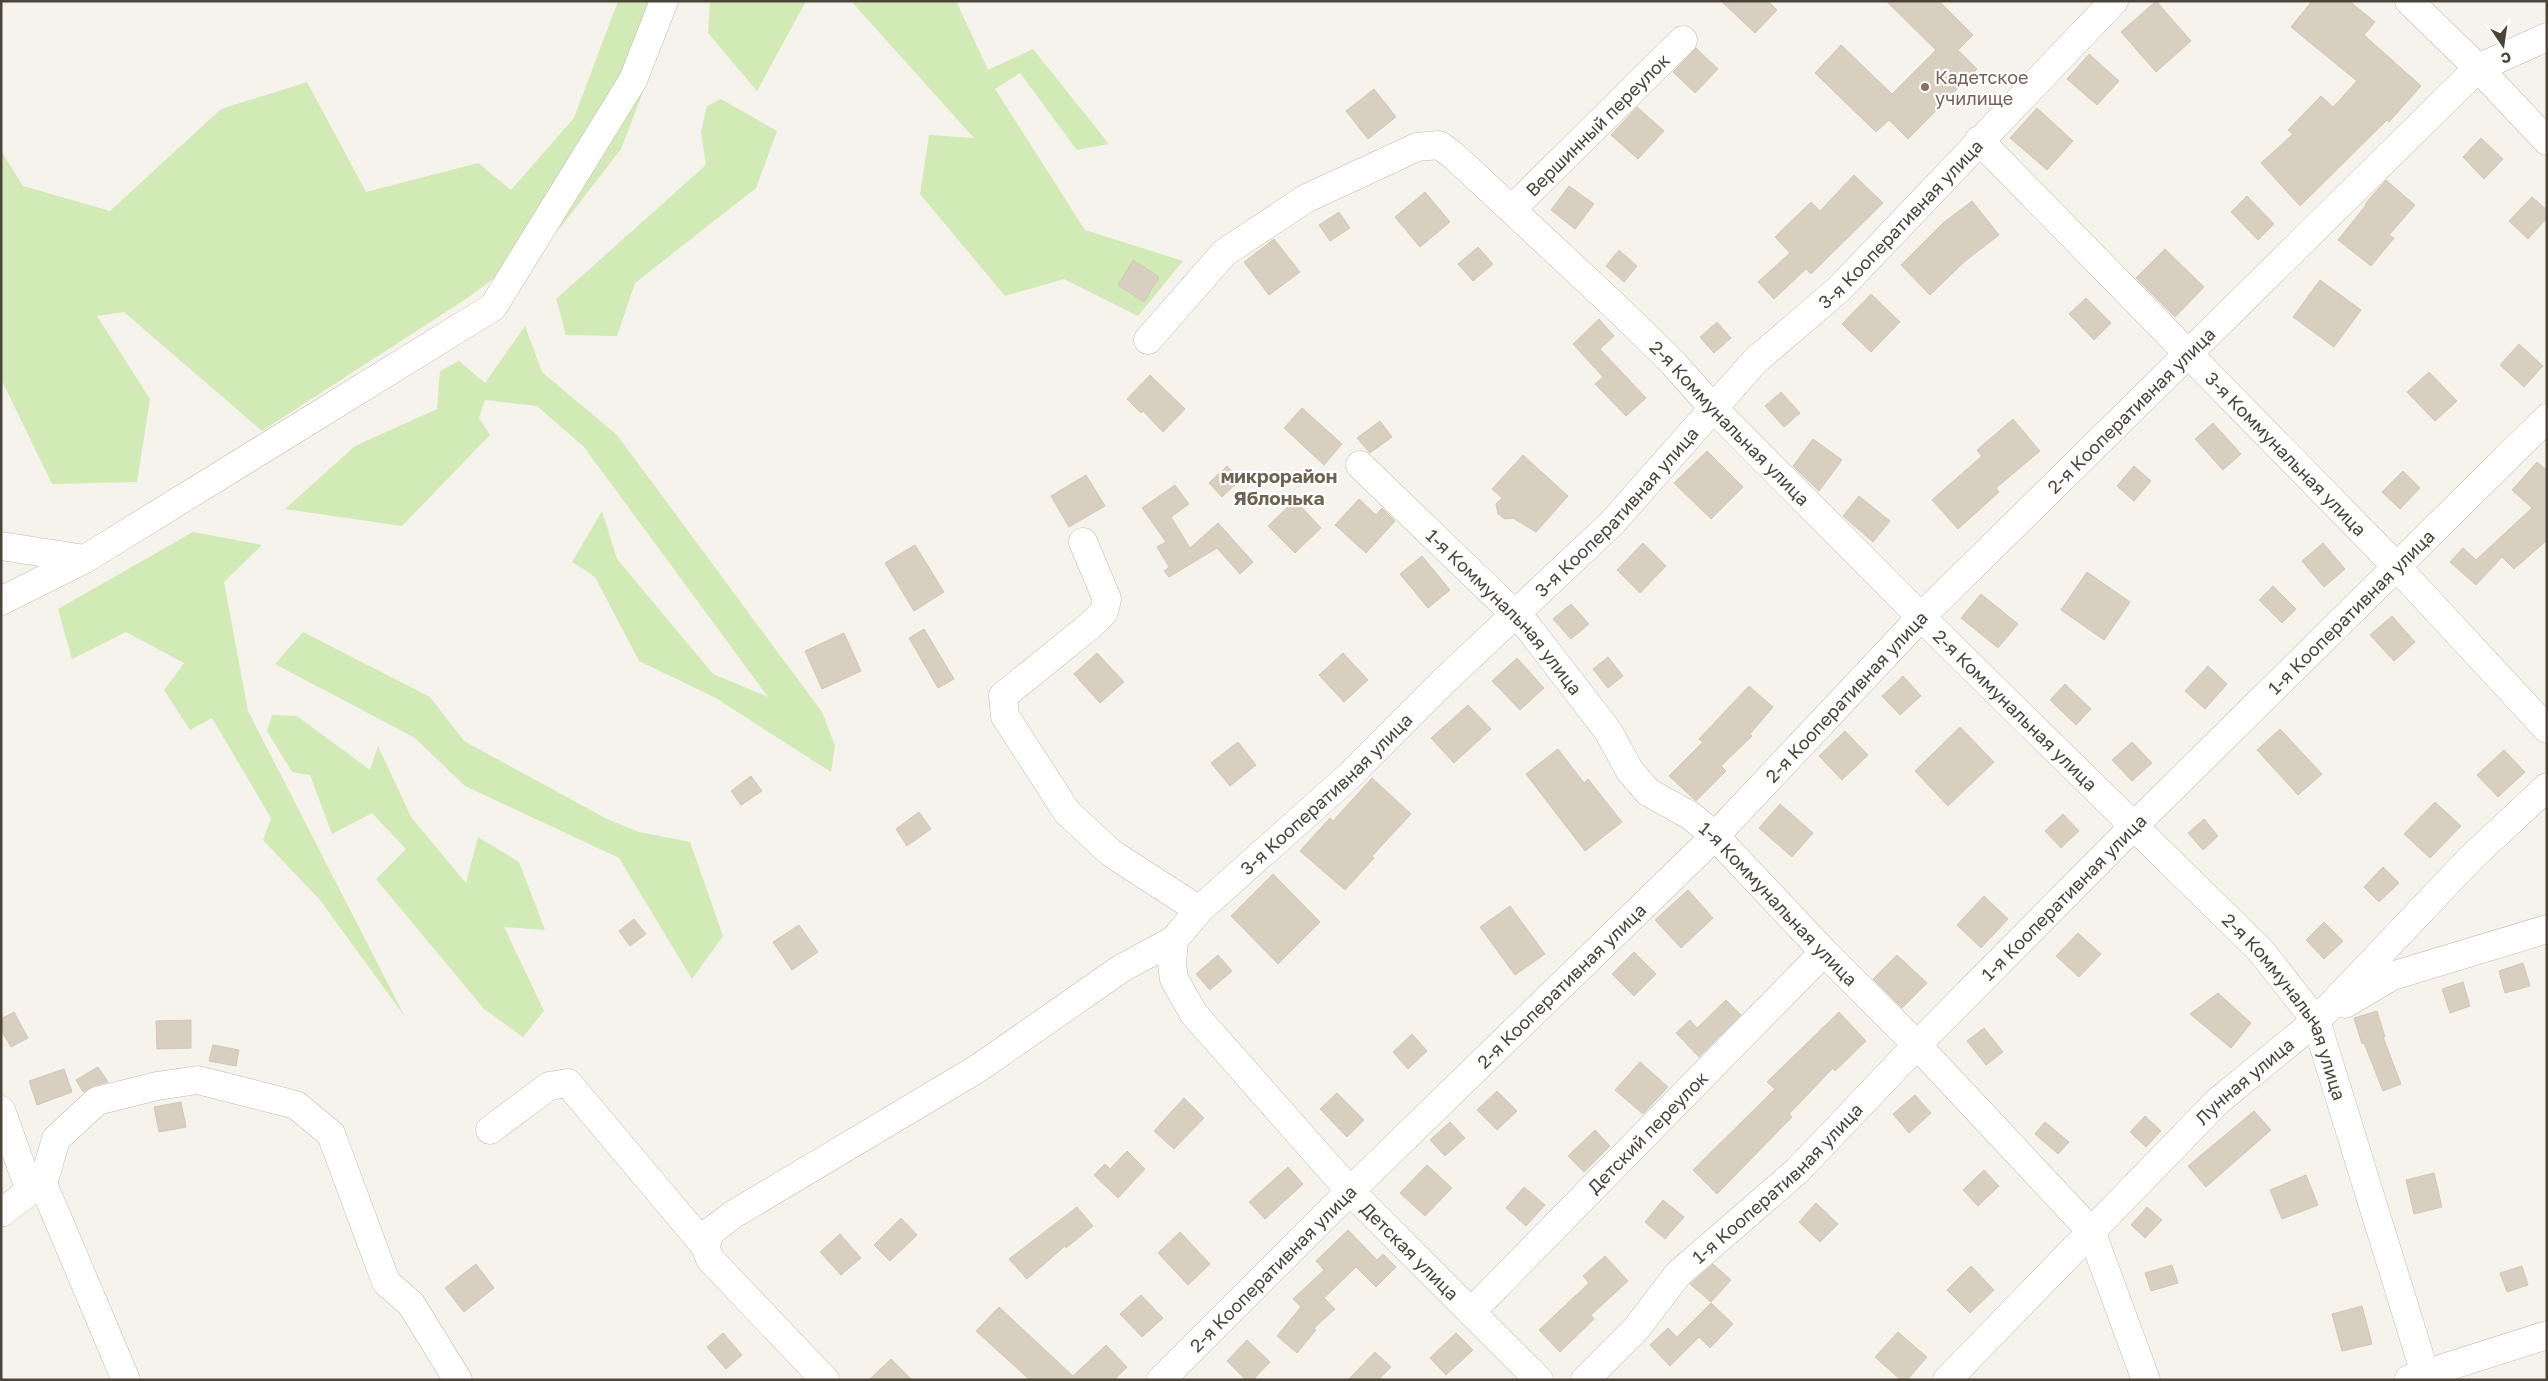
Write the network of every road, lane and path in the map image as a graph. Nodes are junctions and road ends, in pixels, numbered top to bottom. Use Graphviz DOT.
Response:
graph roads {
  1 [pos="664,1"];
  2 [pos="2114,1"];
  3 [pos="2408,1"];
  4 [pos="2547,37"];
  5 [pos="1683,40"];
  6 [pos="2478,68"];
  7 [pos="1979,140"];
  8 [pos="2547,141"];
  9 [pos="1512,209"];
  10 [pos="1148,340"];
  11 [pos="2188,353"];
  12 [pos="1714,409"];
  13 [pos="2547,418"];
  14 [pos="1360,465"];
  15 [pos="1083,542"];
  16 [pos="1,546"];
  17 [pos="85,559"];
  18 [pos="2397,567"];
  19 [pos="1,601"];
  20 [pos="1515,615"];
  21 [pos="1921,618"];
  22 [pos="2547,728"];
  23 [pos="2547,787"];
  24 [pos="2134,826"];
  25 [pos="1715,836"];
  26 [pos="1199,910"];
  27 [pos="2547,929"];
  28 [pos="1174,940"];
  29 [pos="1824,952"];
  30 [pos="2316,1021"];
  31 [pos="1918,1045"];
  32 [pos="1,1110"];
  33 [pos="490,1130"];
  34 [pos="36,1188"];
  35 [pos="1350,1191"];
  36 [pos="1,1213"];
  37 [pos="2091,1231"];
  38 [pos="707,1252"];
  39 [pos="1471,1312"];
  40 [pos="2547,1335"];
  41 [pos="2420,1378"];
  42 [pos="126,1380"];
  43 [pos="458,1380"];
  44 [pos="825,1380"];
  45 [pos="1161,1380"];
  46 [pos="1539,1380"];
  47 [pos="1585,1380"];
  48 [pos="1947,1380"];
  49 [pos="2146,1380"];
  1 -- 17 [label="street"];
  2 -- 7 [label="street, 3-я Кооперативная улица"];
  3 -- 6 [label="street"];
  4 -- 6 [label="street, 2-я Кооперативная улица"];
  5 -- 9 [label="street, Вершинный переулок"];
  6 -- 8 [label="street"];
  6 -- 11 [label="street, 2-я Кооперативная улица"];
  7 -- 11 [label="street, 3-я Коммунальная улица"];
  7 -- 12 [label="street, 3-я Кооперативная улица"];
  9 -- 10 [label="street, 2-я Коммунальная улица"];
  9 -- 12 [label="street, 2-я Коммунальная улица"];
  11 -- 18 [label="street, 3-я Коммунальная улица"];
  11 -- 21 [label="street, 2-я Кооперативная улица"];
  12 -- 20 [label="street, 3-я Кооперативная улица"];
  12 -- 21 [label="street, 2-я Коммунальная улица"];
  13 -- 18 [label="street, 1-я Кооперативная улица"];
  14 -- 20 [label="street, 1-я Коммунальная улица"];
  15 -- 26 [label="street"];
  16 -- 17 [label="street"];
  17 -- 19 [label="street"];
  18 -- 22 [label="street, 3-я Коммунальная улица"];
  18 -- 24 [label="street, 1-я Кооперативная улица"];
  20 -- 25 [label="street, 1-я Коммунальная улица"];
  20 -- 26 [label="street, 3-я Кооперативная улица"];
  21 -- 24 [label="street, 2-я Коммунальная улица"];
  21 -- 25 [label="street, 2-я Кооперативная улица"];
  23 -- 30 [label="street, Лунная улица"];
  24 -- 30 [label="street, 2-я Коммунальная улица"];
  24 -- 31 [label="street, 1-я Кооперативная улица"];
  25 -- 29 [label="street, 1-я Коммунальная улица"];
  25 -- 35 [label="street, 2-я Кооперативная улица"];
  26 -- 28 [label="street, 3-я Кооперативная улица"];
  27 -- 30 [label="street"];
  28 -- 35 [label="street, Детская улица"];
  28 -- 38 [label="street"];
  29 -- 31 [label="street, 1-я Коммунальная улица"];
  29 -- 39 [label="street, Детский переулок"];
  30 -- 37 [label="street, Лунная улица"];
  30 -- 41 [label="street, 2-я Коммунальная улица"];
  31 -- 37 [label="street, 1-я Коммунальная улица"];
  31 -- 47 [label="street, 1-я Кооперативная улица"];
  32 -- 34 [label="street"];
  33 -- 38 [label="street"];
  34 -- 36 [label="street"];
  34 -- 42 [label="street"];
  34 -- 43 [label="street"];
  35 -- 39 [label="street, Детская улица"];
  35 -- 45 [label="street, 2-я Кооперативная улица"];
  37 -- 48 [label="street, Лунная улица"];
  37 -- 49 [label="street, 1-я Коммунальная улица"];
  38 -- 44 [label="street"];
  39 -- 46 [label="street, Детская улица"];
  40 -- 41 [label="street"];
}
